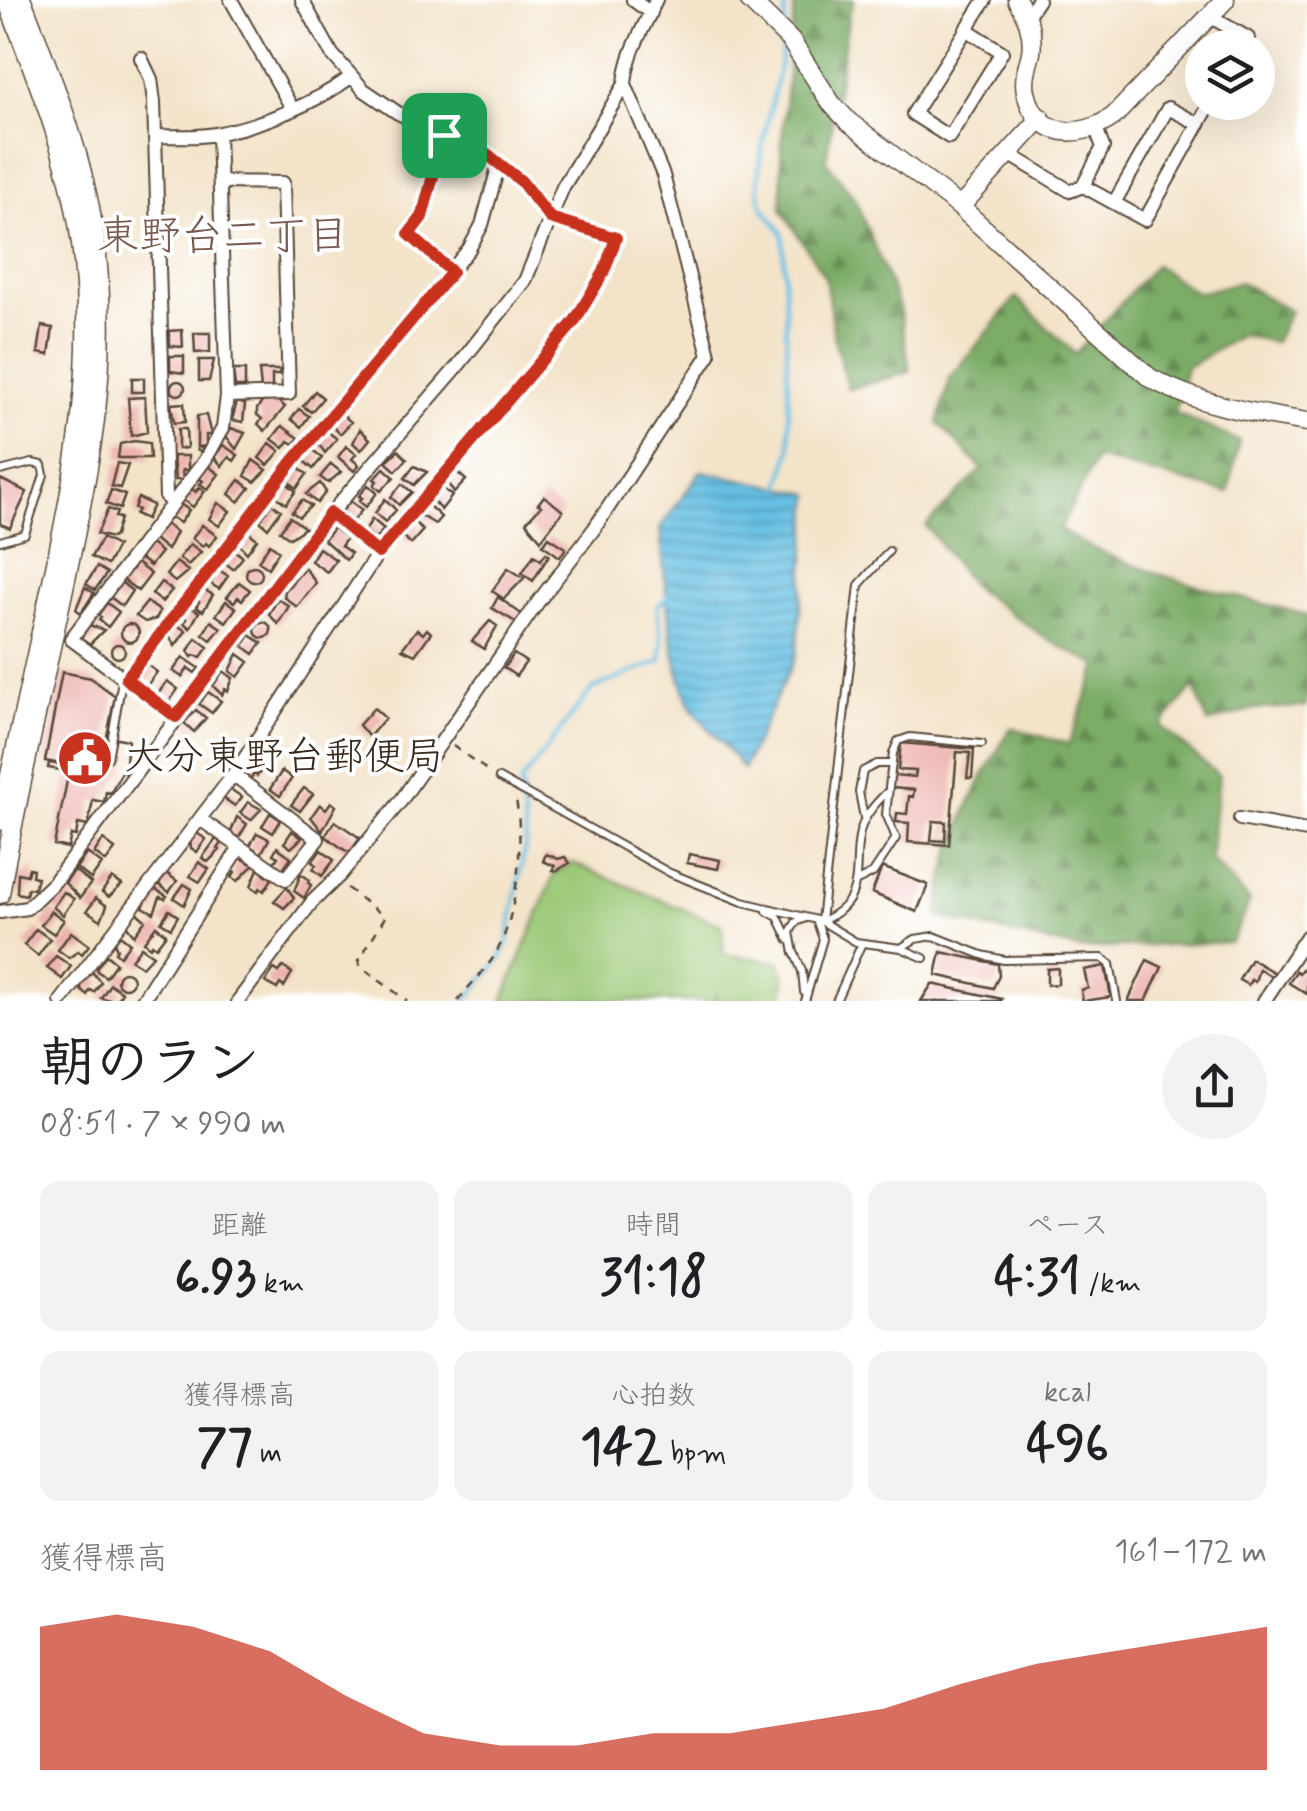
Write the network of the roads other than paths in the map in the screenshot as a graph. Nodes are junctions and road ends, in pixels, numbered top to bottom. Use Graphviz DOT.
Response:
graph roads {
  1 [pos="6,0"];
  2 [pos="22,0"];
  3 [pos="231,0"];
  4 [pos="302,0"];
  5 [pos="634,0"];
  6 [pos="748,0"];
  7 [pos="985,0"];
  8 [pos="1017,0"];
  9 [pos="1038,0"];
  10 [pos="1225,0"];
  11 [pos="654,6"];
  12 [pos="1210,16"];
  13 [pos="1026,18"];
  14 [pos="966,29"];
  15 [pos="1234,30"];
  16 [pos="140,58"];
  17 [pos="351,77"];
  18 [pos="626,84"];
  19 [pos="292,108"];
  20 [pos="1041,118"];
  21 [pos="1201,120"];
  22 [pos="1199,124"];
  23 [pos="1096,129"];
  24 [pos="218,134"];
  25 [pos="444,135"];
  26 [pos="156,136"];
  27 [pos="1008,154"];
  28 [pos="499,164"];
  29 [pos="220,182"];
  30 [pos="1083,186"];
  31 [pos="1114,202"];
  32 [pos="960,206"];
  33 [pos="550,218"];
  34 [pos="452,272"];
  35 [pos="228,396"];
  36 [pos="1307,422"];
  37 [pos="0,470"];
  38 [pos="172,504"];
  39 [pos="330,513"];
  40 [pos="0,541"];
  41 [pos="888,550"];
  42 [pos="378,553"];
  43 [pos="126,679"];
  44 [pos="176,717"];
  45 [pos="982,744"];
  46 [pos="91,755"];
  47 [pos="892,764"];
  48 [pos="234,775"];
  49 [pos="499,778"];
  50 [pos="888,790"];
  51 [pos="200,819"];
  52 [pos="1240,820"];
  53 [pos="0,821"];
  54 [pos="864,821"];
  55 [pos="1307,831"];
  56 [pos="5,844"];
  57 [pos="240,847"];
  58 [pos="858,882"];
  59 [pos="0,894"];
  60 [pos="743,902"];
  61 [pos="0,912"];
  62 [pos="810,918"];
  63 [pos="821,921"];
  64 [pos="1307,936"];
  65 [pos="862,942"];
  66 [pos="901,948"];
  67 [pos="820,949"];
  68 [pos="794,953"];
  69 [pos="924,958"];
  70 [pos="801,968"];
  71 [pos="61,1001"];
  72 [pos="142,1001"];
  73 [pos="238,1001"];
  74 [pos="804,1001"];
  75 [pos="836,1001"];
  76 [pos="1117,1001"];
  77 [pos="1264,1001"];
  1 -- 53 [label="main road"];
  2 -- 56 [label="main road"];
  3 -- 19 [label="street"];
  4 -- 17 [label="street"];
  5 -- 11 [label="street"];
  6 -- 32 [label="main road"];
  7 -- 14 [label="street"];
  8 -- 13 [label="main road"];
  9 -- 13 [label="street"];
  10 -- 12 [label="main road"];
  11 -- 18 [label="street"];
  12 -- 15 [label="street"];
  12 -- 23 [label="main road"];
  13 -- 20 [label="main road"];
  14 -- 14 [label="street"];
  16 -- 26 [label="street"];
  17 -- 19 [label="street"];
  17 -- 25 [label="street"];
  18 -- 33 [label="street"];
  18 -- 73 [label="street"];
  19 -- 24 [label="street"];
  20 -- 23 [label="main road"];
  20 -- 27 [label="main road"];
  21 -- 22 [label="street"];
  22 -- 31 [label="street"];
  22 -- 31 [label="street"];
  23 -- 30 [label="street"];
  24 -- 26 [label="street"];
  24 -- 29 [label="street"];
  25 -- 28 [label="street"];
  25 -- 34 [label="street"];
  26 -- 38 [label="street"];
  27 -- 30 [label="street"];
  27 -- 32 [label="main road"];
  28 -- 33 [label="street"];
  28 -- 34 [label="street"];
  29 -- 35 [label="street"];
  29 -- 35 [label="street"];
  30 -- 31 [label="street"];
  32 -- 36 [label="main road"];
  33 -- 39 [label="street"];
  33 -- 42 [label="street"];
  34 -- 43 [label="street"];
  35 -- 38 [label="street"];
  37 -- 40 [label="lane"];
  38 -- 43 [label="street"];
  39 -- 42 [label="street"];
  39 -- 44 [label="street"];
  41 -- 63 [label="lane"];
  42 -- 48 [label="street"];
  43 -- 44 [label="street"];
  43 -- 46 [label="lane"];
  44 -- 61 [label="street"];
  45 -- 47 [label="lane"];
  47 -- 50 [label="lane"];
  47 -- 54 [label="lane"];
  48 -- 51 [label="street"];
  48 -- 57 [label="street"];
  49 -- 60 [label="lane"];
  50 -- 54 [label="lane"];
  50 -- 58 [label="lane"];
  51 -- 57 [label="street"];
  51 -- 71 [label="street"];
  52 -- 55 [label="street"];
  54 -- 58 [label="lane"];
  56 -- 59 [label="main road"];
  57 -- 72 [label="street"];
  58 -- 63 [label="lane"];
  60 -- 62 [label="lane"];
  60 -- 68 [label="lane"];
  62 -- 63 [label="lane"];
  62 -- 67 [label="lane"];
  62 -- 68 [label="lane"];
  63 -- 65 [label="lane"];
  64 -- 77 [label="street"];
  65 -- 66 [label="lane"];
  65 -- 75 [label="lane"];
  66 -- 69 [label="lane"];
  66 -- 76 [label="lane"];
  67 -- 70 [label="lane"];
  67 -- 74 [label="lane"];
  68 -- 70 [label="lane"];
  70 -- 74 [label="lane"];
}
